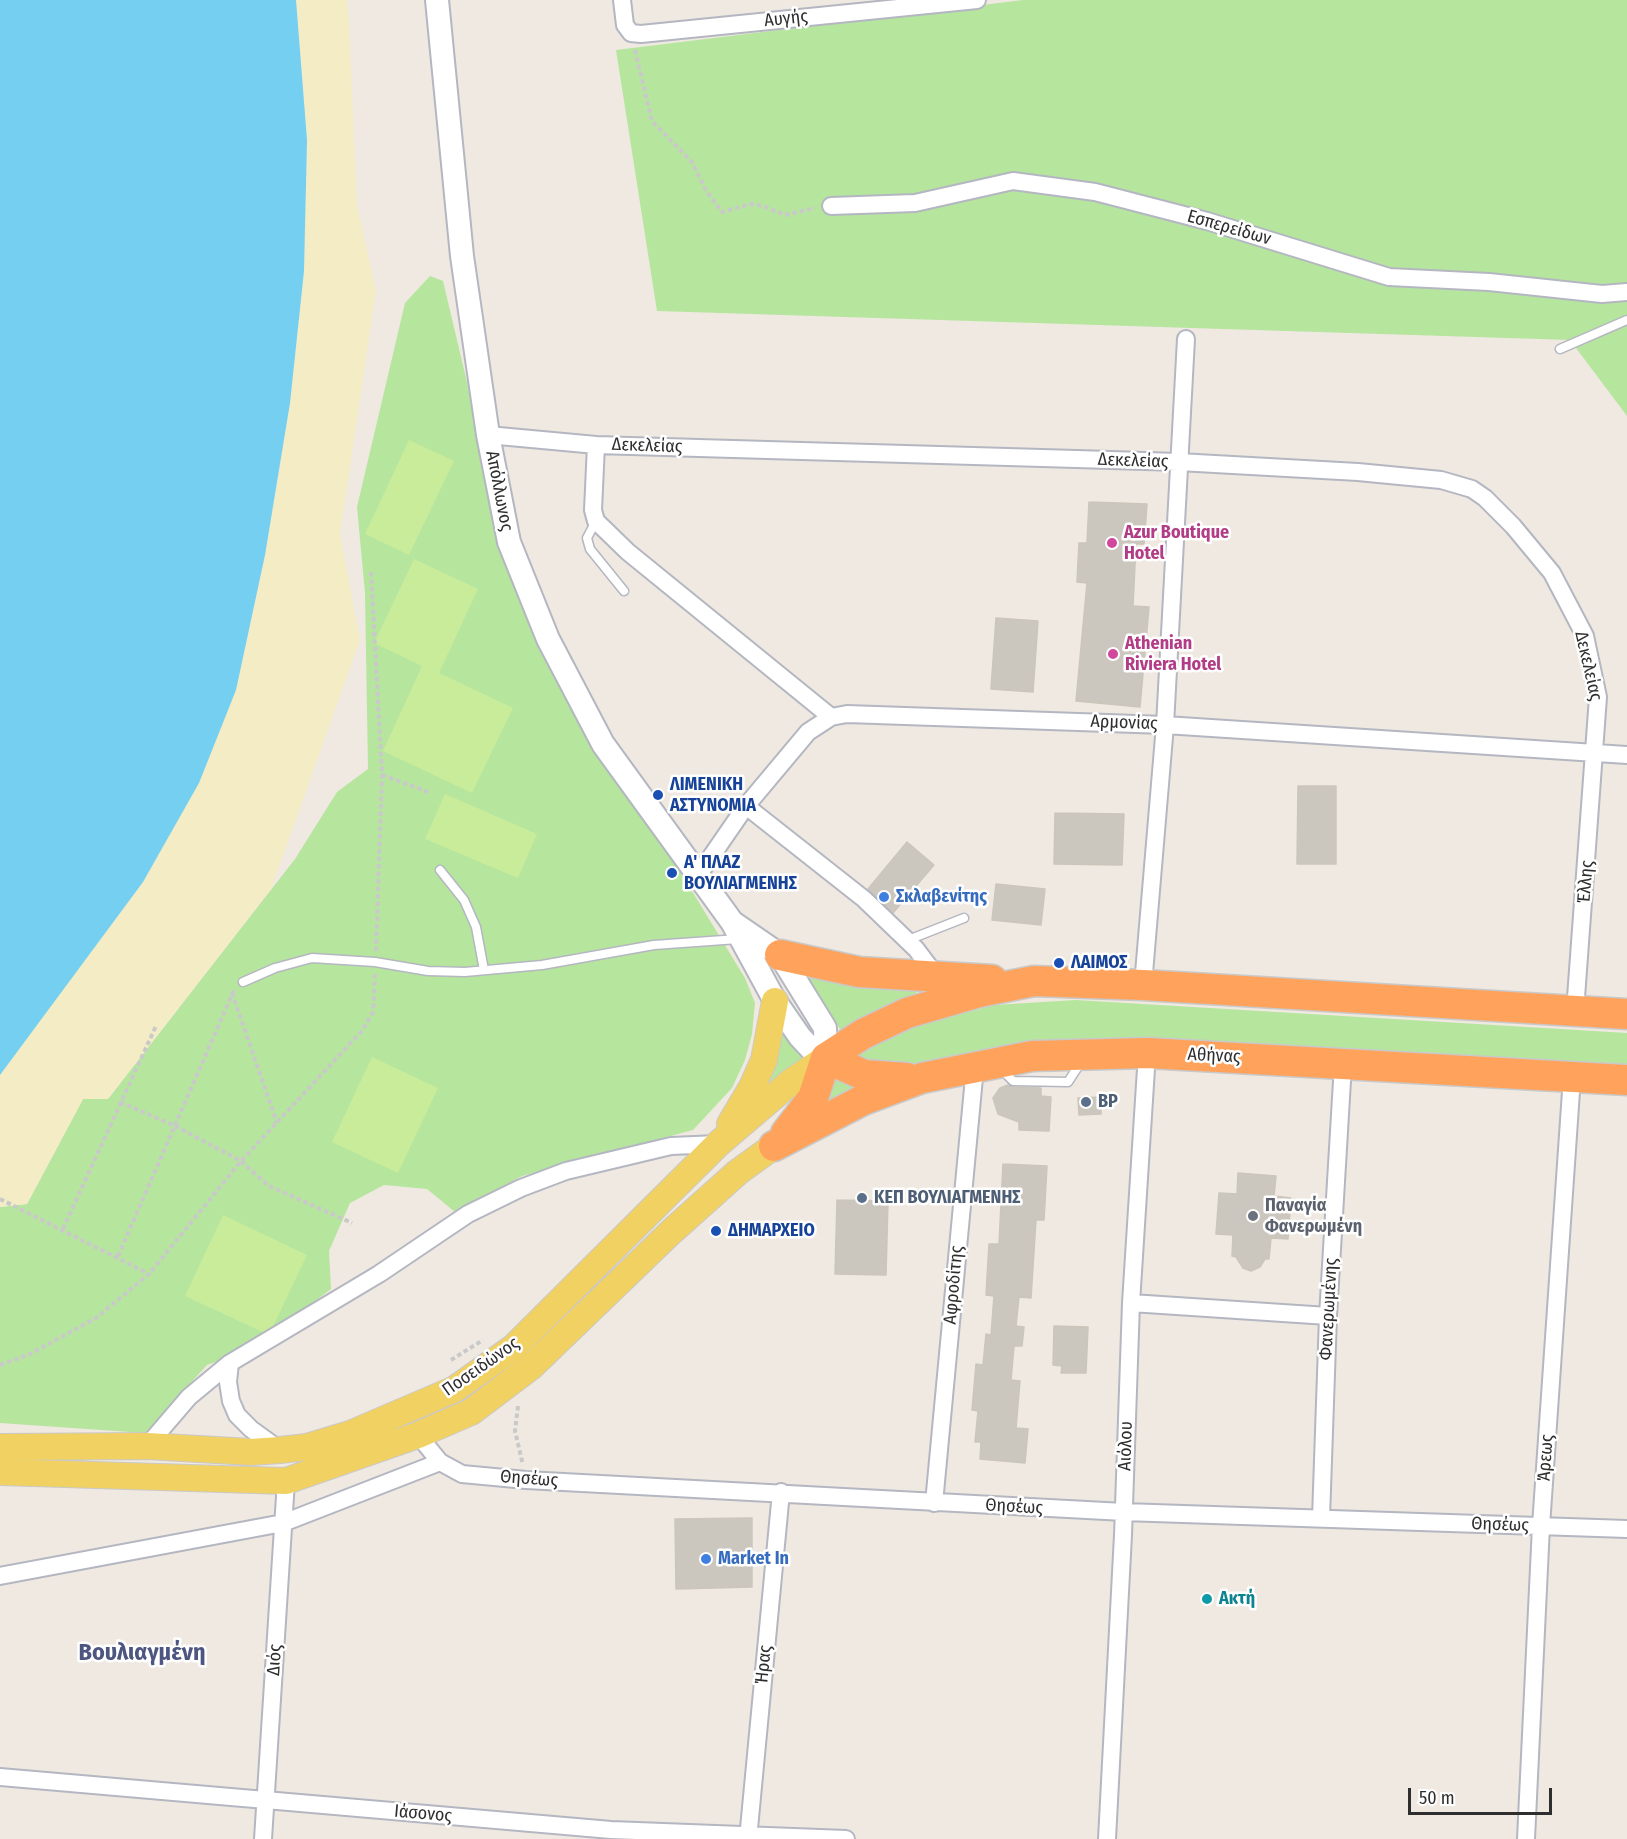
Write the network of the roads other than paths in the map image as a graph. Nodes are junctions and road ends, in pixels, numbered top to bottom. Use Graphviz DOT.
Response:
graph roads {
  1 [pos="437,0"];
  2 [pos="622,0"];
  3 [pos="977,0"];
  4 [pos="831,206"];
  5 [pos="1627,292"];
  6 [pos="1627,320"];
  7 [pos="1186,339"];
  8 [pos="1560,349"];
  9 [pos="488,435"];
  10 [pos="596,445"];
  11 [pos="1179,462"];
  12 [pos="596,521"];
  13 [pos="624,591"];
  14 [pos="831,717"];
  15 [pos="1165,725"];
  16 [pos="1596,752"];
  17 [pos="1627,755"];
  18 [pos="746,806"];
  19 [pos="440,870"];
  20 [pos="697,877"];
  21 [pos="964,918"];
  22 [pos="738,931"];
  23 [pos="908,940"];
  24 [pos="780,955"];
  25 [pos="484,970"];
  26 [pos="938,978"];
  27 [pos="1034,981"];
  28 [pos="243,982"];
  29 [pos="1143,985"];
  30 [pos="775,1001"];
  31 [pos="1575,1011"];
  32 [pos="1627,1014"];
  33 [pos="1147,1053"];
  34 [pos="826,1058"];
  35 [pos="1343,1064"];
  36 [pos="985,1065"];
  37 [pos="1572,1077"];
  38 [pos="922,1078"];
  39 [pos="1627,1080"];
  40 [pos="812,1124"];
  41 [pos="718,1144"];
  42 [pos="774,1146"];
  43 [pos="1131,1303"];
  44 [pos="1328,1316"];
  45 [pos="230,1363"];
  46 [pos="418,1435"];
  47 [pos="147,1446"];
  48 [pos="280,1450"];
  49 [pos="1,1452"];
  50 [pos="440,1462"];
  51 [pos="286,1481"];
  52 [pos="781,1492"];
  53 [pos="934,1503"];
  54 [pos="1124,1512"];
  55 [pos="1321,1518"];
  56 [pos="283,1523"];
  57 [pos="1541,1526"];
  58 [pos="1627,1529"];
  59 [pos="0,1576"];
  60 [pos="0,1777"];
  61 [pos="265,1800"];
  62 [pos="748,1837"];
  63 [pos="263,1839"];
  64 [pos="846,1839"];
  65 [pos="1107,1839"];
  66 [pos="1526,1839"];
  1 -- 9 [label="street, Απόλλωνος"];
  2 -- 3 [label="street, Αυγής"];
  4 -- 5 [label="street, Εσπερείδων"];
  6 -- 8 [label="lane"];
  7 -- 11 [label="street"];
  9 -- 10 [label="street, Δεκελείας"];
  9 -- 20 [label="street, Απόλλωνος"];
  10 -- 11 [label="street, Δεκελείας"];
  10 -- 12 [label="street"];
  11 -- 15 [label="street"];
  11 -- 16 [label="street, Δεκελείας"];
  12 -- 13 [label="lane"];
  12 -- 14 [label="street"];
  14 -- 15 [label="street, Αρμονίας"];
  14 -- 18 [label="street, Αρμονίας"];
  15 -- 16 [label="street, Αρμονίας"];
  15 -- 29 [label="street"];
  16 -- 17 [label="street, Αρμονίας"];
  16 -- 31 [label="street, Έλλης"];
  18 -- 20 [label="street, Αρμονίας"];
  18 -- 23 [label="street"];
  19 -- 25 [label="lane"];
  20 -- 22 [label="street, Απόλλωνος"];
  21 -- 23 [label="lane"];
  22 -- 24 [label="street"];
  22 -- 25 [label="lane"];
  22 -- 30 [label="street"];
  23 -- 26 [label="street"];
  24 -- 26 [label="highway"];
  24 -- 34 [label="street"];
  25 -- 28 [label="lane"];
  26 -- 27 [label="highway"];
  27 -- 29 [label="highway"];
  27 -- 34 [label="highway"];
  29 -- 31 [label="highway"];
  30 -- 34 [label="street"];
  30 -- 41 [label="main road"];
  31 -- 32 [label="highway"];
  33 -- 35 [label="highway, Αθήνας"];
  33 -- 36 [label="highway, Αθήνας"];
  33 -- 43 [label="street, Αιόλου"];
  34 -- 38 [label="highway"];
  34 -- 41 [label="main road, Ποσειδώνος"];
  34 -- 42 [label="highway"];
  35 -- 37 [label="highway, Αθήνας"];
  35 -- 44 [label="street, Φανερωμένης"];
  36 -- 38 [label="highway, Αθήνας"];
  36 -- 53 [label="street, Αφροδίτης"];
  37 -- 39 [label="highway, Αθήνας"];
  37 -- 57 [label="street, Άρεως"];
  38 -- 40 [label="highway, Αθήνας"];
  40 -- 42 [label="highway, Ποσειδώνος"];
  41 -- 45 [label="street"];
  41 -- 48 [label="main road, Ποσειδώνος"];
  42 -- 46 [label="main road, Ποσειδώνος"];
  43 -- 44 [label="street"];
  43 -- 54 [label="street, Αιόλου"];
  44 -- 55 [label="street, Φανερωμένης"];
  45 -- 47 [label="street"];
  45 -- 48 [label="street"];
  46 -- 50 [label="street, Θησέως"];
  46 -- 51 [label="main road, Ποσειδώνος"];
  47 -- 48 [label="main road, Ποσειδώνος"];
  47 -- 49 [label="main road, Ποσειδώνος"];
  49 -- 51 [label="main road, Ποσειδώνος"];
  50 -- 52 [label="street, Θησέως"];
  50 -- 56 [label="street"];
  51 -- 56 [label="street, Διός"];
  52 -- 53 [label="street, Θησέως"];
  52 -- 62 [label="street, Ήρας"];
  53 -- 54 [label="street, Θησέως"];
  54 -- 55 [label="street, Θησέως"];
  54 -- 65 [label="street, Αιόλου"];
  55 -- 57 [label="street, Θησέως"];
  56 -- 59 [label="street"];
  56 -- 61 [label="street, Διός"];
  57 -- 58 [label="street, Θησέως"];
  57 -- 66 [label="street, Άρεως"];
  60 -- 61 [label="street, Ιάσονος"];
  61 -- 62 [label="street, Ιάσονος"];
  61 -- 63 [label="street, Διός"];
  62 -- 64 [label="street, Ιάσονος"];
}
